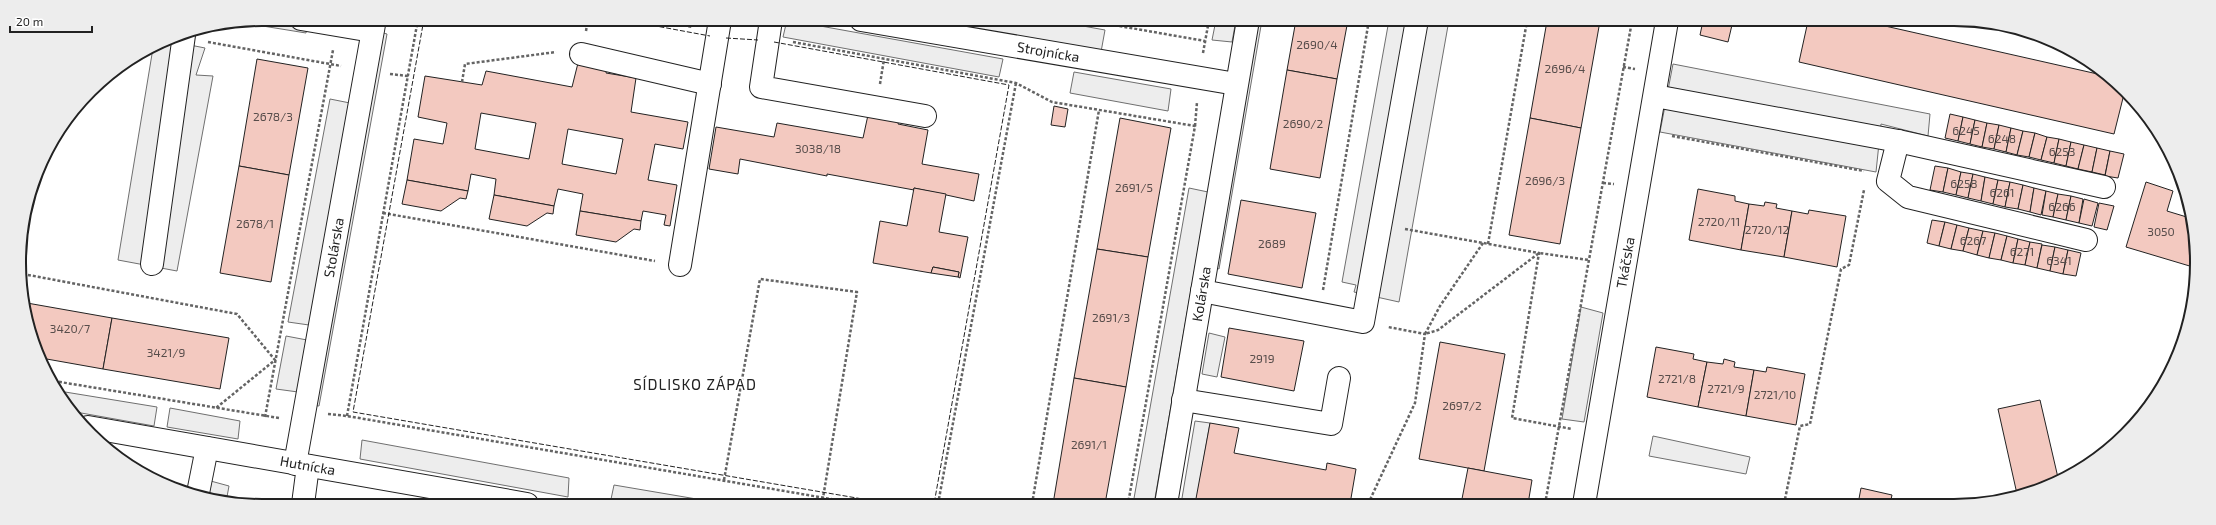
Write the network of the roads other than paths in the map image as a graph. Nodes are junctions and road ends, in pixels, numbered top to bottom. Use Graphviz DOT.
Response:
graph roads {
  1 [pos="373,26"];
  2 [pos="719,26"];
  3 [pos="896,26"];
  4 [pos="1247,26"];
  5 [pos="1416,26"];
  6 [pos="1666,26"];
  7 [pos="769,28"];
  8 [pos="183,40"];
  9 [pos="581,54"];
  10 [pos="710,84"];
  11 [pos="1236,84"];
  12 [pos="1654,96"];
  13 [pos="925,116"];
  14 [pos="1898,141"];
  15 [pos="2104,187"];
  16 [pos="2086,240"];
  17 [pos="152,264"];
  18 [pos="680,265"];
  19 [pos="1202,291"];
  20 [pos="1339,378"];
  21 [pos="1184,400"];
  22 [pos="93,428"];
  23 [pos="207,448"];
  24 [pos="301,465"];
  25 [pos="199,490"];
  26 [pos="427,496"];
  27 [pos="303,499"];
  28 [pos="464,499"];
  29 [pos="1167,499"];
  30 [pos="1585,499"];
  1 -- 24 [label="street, Stolárska"];
  2 -- 10 [label="street"];
  3 -- 11 [label="street, Strojnícka"];
  4 -- 11 [label="street, Kolárska"];
  5 -- 19 [label="street"];
  6 -- 12 [label="street, Tkáčska"];
  7 -- 13 [label="street"];
  8 -- 17 [label="street"];
  9 -- 10 [label="street"];
  10 -- 18 [label="street"];
  11 -- 19 [label="street, Kolárska"];
  12 -- 14 [label="street"];
  12 -- 30 [label="street, Tkáčska"];
  14 -- 15 [label="street"];
  14 -- 16 [label="street"];
  19 -- 21 [label="street, Kolárska"];
  20 -- 21 [label="street"];
  21 -- 29 [label="street, Kolárska"];
  22 -- 23 [label="street, Hutnícka"];
  23 -- 24 [label="street, Hutnícka"];
  23 -- 25 [label="street"];
  24 -- 26 [label="street, Hutnícka"];
  24 -- 27 [label="street, Stolárska"];
  26 -- 28 [label="street, Hutnícka"];
}
